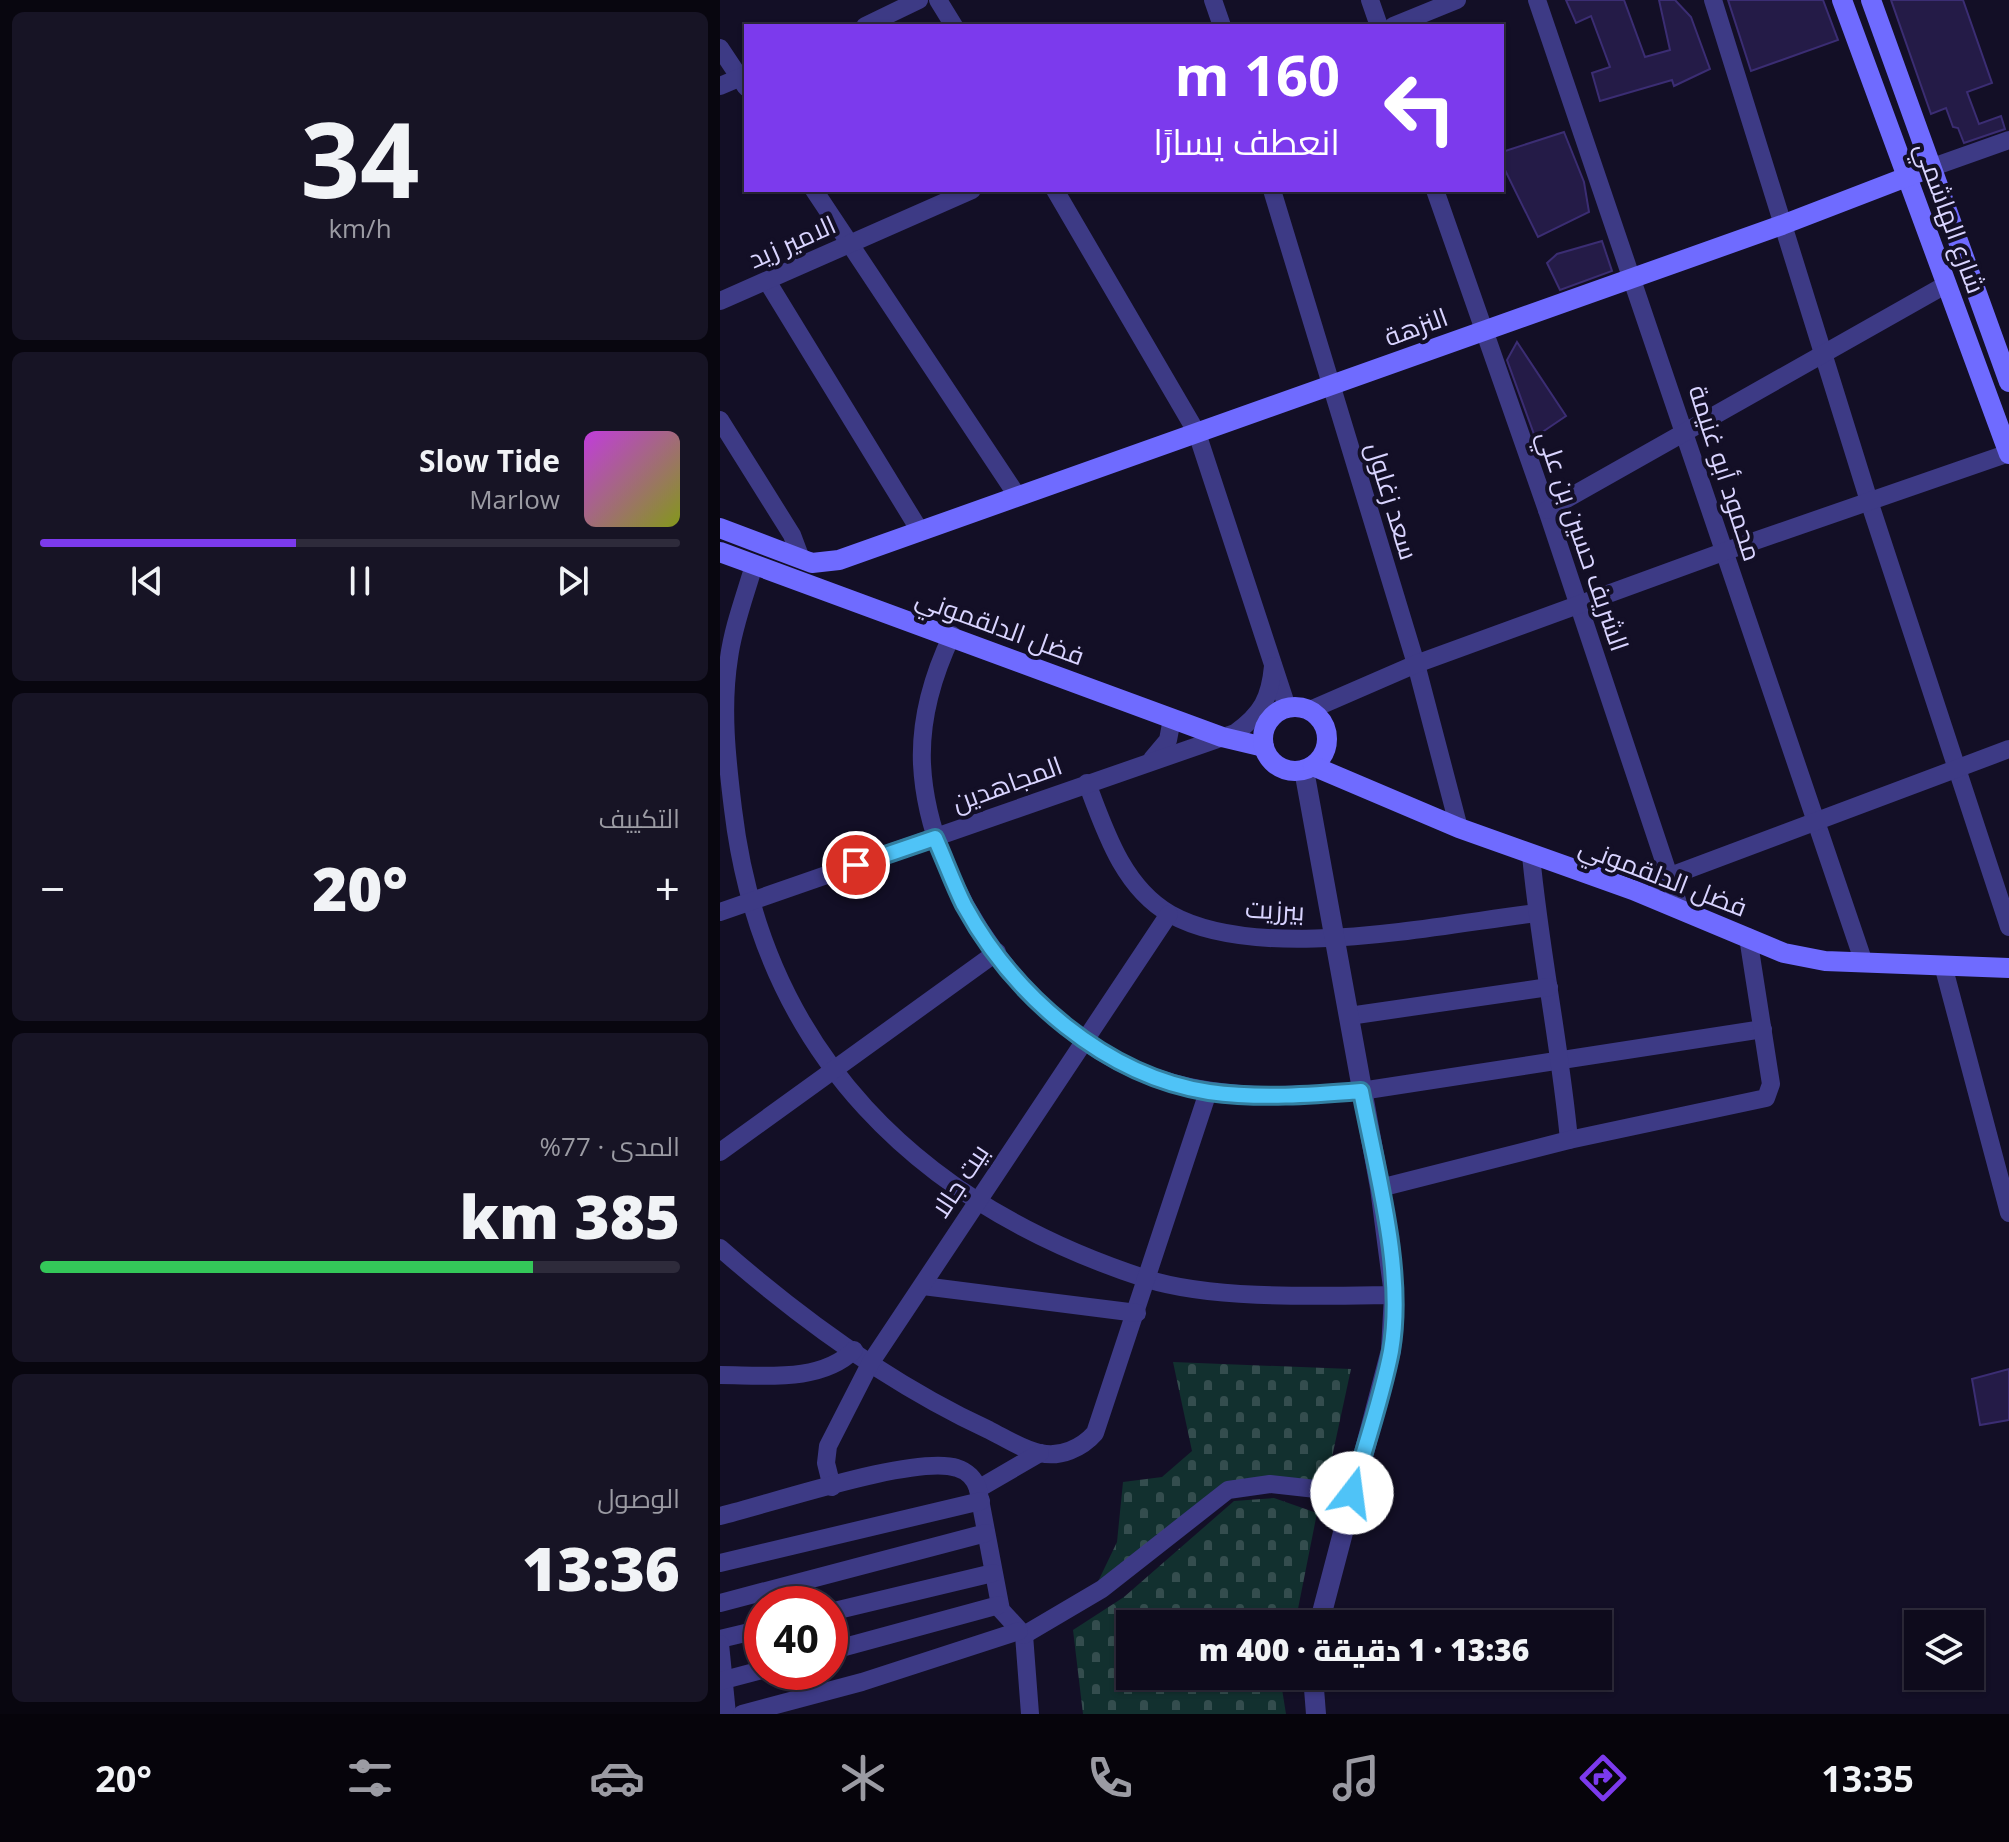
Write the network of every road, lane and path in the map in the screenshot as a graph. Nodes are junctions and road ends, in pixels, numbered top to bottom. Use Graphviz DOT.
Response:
graph roads {
  1 [pos="919,0"];
  2 [pos="938,0"];
  3 [pos="1213,0"];
  4 [pos="1370,0"];
  5 [pos="1457,0"];
  6 [pos="1537,0"];
  7 [pos="1713,0"];
  8 [pos="1842,0"];
  9 [pos="1871,0"];
  10 [pos="869,24"];
  11 [pos="953,24"];
  12 [pos="1221,24"];
  13 [pos="1378,24"];
  14 [pos="1398,24"];
  15 [pos="720,48"];
  16 [pos="744,80"];
  17 [pos="720,86"];
  18 [pos="2009,140"];
  19 [pos="1930,168"];
  20 [pos="1907,177"];
  21 [pos="815,192"];
  22 [pos="968,192"];
  23 [pos="1056,192"];
  24 [pos="1273,192"];
  25 [pos="1436,192"];
  26 [pos="1782,225"];
  27 [pos="850,245"];
  28 [pos="1632,277"];
  29 [pos="767,281"];
  30 [pos="1947,284"];
  31 [pos="720,301"];
  32 [pos="1483,331"];
  33 [pos="1822,355"];
  34 [pos="2009,382"];
  35 [pos="1329,386"];
  36 [pos="720,420"];
  37 [pos="1197,433"];
  38 [pos="1685,433"];
  39 [pos="2009,454"];
  40 [pos="1018,497"];
  41 [pos="1869,501"];
  42 [pos="1547,510"];
  43 [pos="720,528"];
  44 [pos="920,531"];
  45 [pos="720,552"];
  46 [pos="1723,552"];
  47 [pos="801,559"];
  48 [pos="839,560"];
  49 [pos="754,565"];
  50 [pos="844,598"];
  51 [pos="1578,605"];
  52 [pos="952,635"];
  53 [pos="724,662"];
  54 [pos="1416,664"];
  55 [pos="1273,666"];
  56 [pos="1287,707"];
  57 [pos="1310,710"];
  58 [pos="1172,719"];
  59 [pos="1222,737"];
  60 [pos="1264,747"];
  61 [pos="2009,749"];
  62 [pos="1150,761"];
  63 [pos="1308,768"];
  64 [pos="1956,769"];
  65 [pos="1087,783"];
  66 [pos="1816,822"];
  67 [pos="1459,828"];
  68 [pos="935,838"];
  69 [pos="1531,855"];
  70 [pos="1669,876"];
  71 [pos="1633,890"];
  72 [pos="751,902"];
  73 [pos="1680,909"];
  74 [pos="720,912"];
  75 [pos="1537,913"];
  76 [pos="1169,914"];
  77 [pos="2009,927"];
  78 [pos="1336,937"];
  79 [pos="1748,937"];
  80 [pos="997,952"];
  81 [pos="1864,963"];
  82 [pos="1943,965"];
  83 [pos="2009,968"];
  84 [pos="1549,987"];
  85 [pos="1349,1016"];
  86 [pos="1763,1029"];
  87 [pos="1085,1041"];
  88 [pos="1562,1060"];
  89 [pos="834,1073"];
  90 [pos="1361,1091"];
  91 [pos="1208,1092"];
  92 [pos="1569,1140"];
  93 [pos="720,1152"];
  94 [pos="1380,1188"];
  95 [pos="976,1203"];
  96 [pos="2009,1213"];
  97 [pos="720,1248"];
  98 [pos="1148,1279"];
  99 [pos="923,1286"];
  100 [pos="1394,1295"];
  101 [pos="1137,1313"];
  102 [pos="854,1350"];
  103 [pos="871,1362"];
  104 [pos="720,1375"];
  105 [pos="1040,1453"];
  106 [pos="832,1487"];
  107 [pos="1352,1493"];
  108 [pos="980,1495"];
  109 [pos="720,1516"];
  110 [pos="986,1533"];
  111 [pos="720,1563"];
  112 [pos="993,1573"];
  113 [pos="720,1603"];
  114 [pos="999,1605"];
  115 [pos="848,1608"];
  116 [pos="1323,1610"];
  117 [pos="1021,1633"];
  118 [pos="744,1635"];
  119 [pos="720,1642"];
  120 [pos="848,1646"];
  121 [pos="744,1675"];
  122 [pos="722,1681"];
  123 [pos="1314,1690"];
  124 [pos="727,1714"];
  125 [pos="742,1714"];
  126 [pos="1030,1714"];
  127 [pos="1316,1714"];
  1 -- 10 [label="street"];
  2 -- 11 [label="street"];
  3 -- 12 [label="street"];
  4 -- 13 [label="street"];
  5 -- 14 [label="street"];
  6 -- 28 [label="street, محمود أبو غنيمة"];
  7 -- 26 [label="street"];
  8 -- 20 [label="main road, شارع الهاشمي"];
  9 -- 19 [label="main road, شارع الهاشمي"];
  15 -- 16 [label="street"];
  16 -- 17 [label="street"];
  18 -- 19 [label="street, النزهة"];
  19 -- 20 [label="main road, النزهة"];
  19 -- 34 [label="main road, شارع الهاشمي"];
  20 -- 26 [label="main road, النزهة"];
  20 -- 30 [label="main road, شارع الهاشمي"];
  21 -- 27 [label="street"];
  22 -- 27 [label="street, الامير زيد"];
  23 -- 37 [label="street"];
  24 -- 35 [label="street, سعد زغلول"];
  25 -- 32 [label="street, الشريف حسين بن علي"];
  26 -- 28 [label="main road, النزهة"];
  26 -- 33 [label="street"];
  27 -- 29 [label="street, الامير زيد"];
  27 -- 40 [label="street"];
  28 -- 32 [label="main road, النزهة"];
  28 -- 38 [label="street, محمود أبو غنيمة"];
  29 -- 31 [label="street, الامير زيد"];
  29 -- 44 [label="street"];
  30 -- 33 [label="street"];
  30 -- 39 [label="main road, شارع الهاشمي"];
  32 -- 35 [label="main road, النزهة"];
  32 -- 42 [label="street, الشريف حسين بن علي"];
  33 -- 38 [label="street"];
  33 -- 41 [label="street"];
  35 -- 37 [label="main road, النزهة"];
  35 -- 54 [label="street, سعد زغلول"];
  36 -- 47 [label="street"];
  37 -- 40 [label="main road, النزهة"];
  37 -- 55 [label="street"];
  38 -- 42 [label="street"];
  38 -- 46 [label="street, محمود أبو غنيمة"];
  39 -- 41 [label="street"];
  40 -- 44 [label="main road, النزهة"];
  41 -- 46 [label="street"];
  41 -- 64 [label="street"];
  42 -- 51 [label="street, الشريف حسين بن علي"];
  43 -- 47 [label="main road"];
  44 -- 48 [label="main road, النزهة"];
  45 -- 49 [label="main road, فضل الدلقموني"];
  46 -- 51 [label="street"];
  46 -- 66 [label="street, محمود أبو غنيمة"];
  47 -- 48 [label="main road"];
  48 -- 50 [label="main road"];
  49 -- 50 [label="main road, فضل الدلقموني"];
  49 -- 53 [label="street"];
  50 -- 52 [label="main road, فضل الدلقموني"];
  51 -- 54 [label="street"];
  51 -- 70 [label="street, الشريف حسين بن علي"];
  52 -- 58 [label="main road, فضل الدلقموني"];
  52 -- 68 [label="street"];
  53 -- 72 [label="street"];
  54 -- 57 [label="street"];
  54 -- 67 [label="street, سعد زغلول"];
  55 -- 56 [label="street"];
  55 -- 59 [label="street, المجاهدين"];
  56 -- 57 [label="main road"];
  56 -- 60 [label="main road"];
  57 -- 63 [label="main road"];
  58 -- 59 [label="main road, فضل الدلقموني"];
  58 -- 62 [label="street"];
  59 -- 60 [label="main road, فضل الدلقموني"];
  59 -- 62 [label="street, المجاهدين"];
  60 -- 63 [label="main road"];
  61 -- 64 [label="street"];
  62 -- 65 [label="street, المجاهدين"];
  63 -- 67 [label="main road, فضل الدلقموني"];
  63 -- 78 [label="street"];
  64 -- 66 [label="street"];
  64 -- 77 [label="street"];
  65 -- 68 [label="street, المجاهدين"];
  65 -- 76 [label="street, بيرزيت"];
  66 -- 70 [label="street"];
  66 -- 81 [label="street, محمود أبو غنيمة"];
  67 -- 69 [label="main road, فضل الدلقموني"];
  68 -- 72 [label="street, المجاهدين"];
  68 -- 80 [label="street"];
  69 -- 71 [label="main road, فضل الدلقموني"];
  69 -- 75 [label="street"];
  70 -- 71 [label="street"];
  70 -- 73 [label="street, الشريف حسين بن علي"];
  71 -- 73 [label="main road, فضل الدلقموني"];
  72 -- 74 [label="street, المجاهدين"];
  72 -- 89 [label="street"];
  73 -- 79 [label="main road, فضل الدلقموني"];
  75 -- 78 [label="street, بيرزيت"];
  75 -- 84 [label="street"];
  76 -- 78 [label="street, بيرزيت"];
  76 -- 87 [label="street, بيت جالا"];
  78 -- 85 [label="street"];
  79 -- 81 [label="main road, فضل الدلقموني"];
  79 -- 86 [label="street"];
  80 -- 87 [label="street"];
  80 -- 89 [label="street"];
  81 -- 82 [label="main road, فضل الدلقموني"];
  82 -- 83 [label="main road, فضل الدلقموني"];
  82 -- 96 [label="street"];
  84 -- 85 [label="street"];
  84 -- 88 [label="street"];
  85 -- 90 [label="street"];
  86 -- 88 [label="street"];
  86 -- 92 [label="street"];
  87 -- 91 [label="street"];
  87 -- 95 [label="street, بيت جالا"];
  88 -- 90 [label="street"];
  88 -- 92 [label="street"];
  89 -- 93 [label="street"];
  89 -- 95 [label="street"];
  90 -- 91 [label="street"];
  90 -- 94 [label="street"];
  91 -- 98 [label="street"];
  92 -- 94 [label="street"];
  94 -- 100 [label="street"];
  95 -- 98 [label="street"];
  95 -- 99 [label="street, بيت جالا"];
  97 -- 102 [label="street"];
  98 -- 100 [label="street"];
  98 -- 101 [label="street"];
  99 -- 101 [label="street"];
  99 -- 103 [label="street, بيت جالا"];
  100 -- 107 [label="street"];
  101 -- 105 [label="street"];
  102 -- 103 [label="street"];
  102 -- 104 [label="street"];
  103 -- 105 [label="street"];
  103 -- 106 [label="street, بيت جالا"];
  105 -- 108 [label="street"];
  106 -- 108 [label="street"];
  106 -- 109 [label="street"];
  107 -- 116 [label="street"];
  107 -- 117 [label="street"];
  108 -- 110 [label="street"];
  108 -- 111 [label="street"];
  110 -- 112 [label="street"];
  110 -- 113 [label="street"];
  112 -- 114 [label="street"];
  112 -- 115 [label="street"];
  114 -- 117 [label="street"];
  114 -- 120 [label="street"];
  117 -- 125 [label="street"];
  117 -- 126 [label="street"];
  118 -- 119 [label="street"];
  119 -- 122 [label="street"];
  121 -- 122 [label="street"];
  122 -- 124 [label="street"];
  123 -- 127 [label="street"];
}
